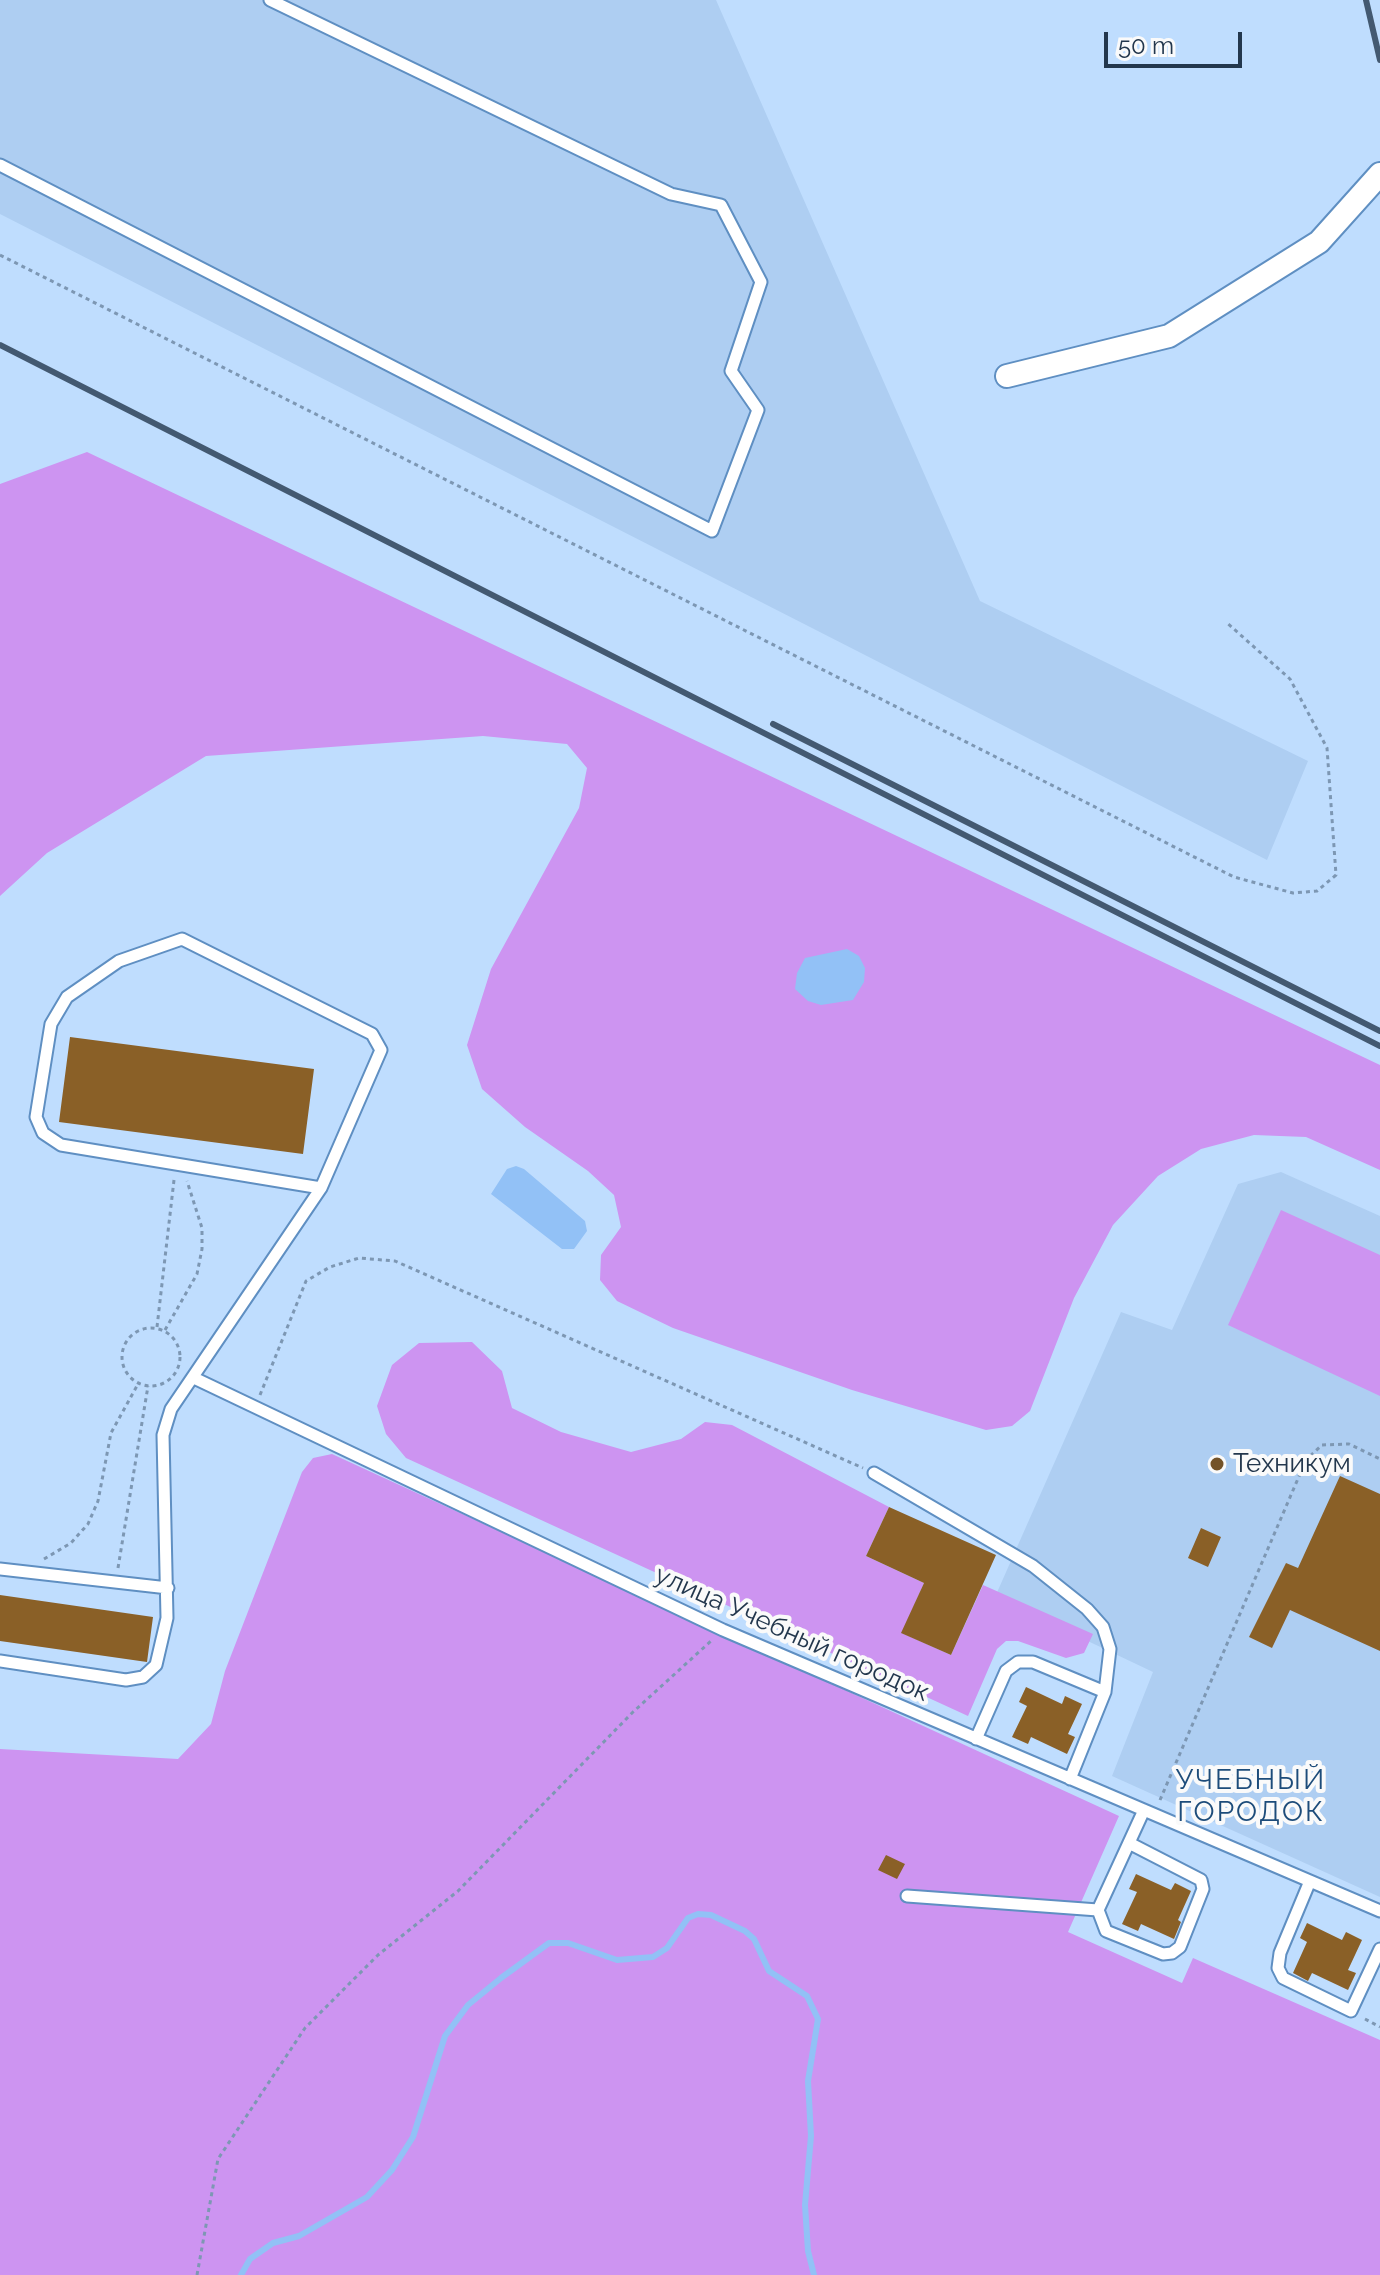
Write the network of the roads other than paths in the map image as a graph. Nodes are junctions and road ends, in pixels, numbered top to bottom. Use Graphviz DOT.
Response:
graph roads {
  1 [pos="270,0"];
  2 [pos="0,165"];
  3 [pos="1380,174"];
  4 [pos="1007,376"];
  5 [pos="321,1188"];
  6 [pos="194,1378"];
  7 [pos="874,1473"];
  8 [pos="0,1569"];
  9 [pos="168,1588"];
  10 [pos="0,1661"];
  11 [pos="1105,1692"];
  12 [pos="976,1739"];
  13 [pos="1070,1779"];
  14 [pos="1149,1812"];
  15 [pos="1129,1843"];
  16 [pos="1310,1881"];
  17 [pos="907,1896"];
  18 [pos="1098,1910"];
  19 [pos="1380,1911"];
  20 [pos="1380,1949"];
  1 -- 2 [label="lane"];
  3 -- 4 [label="street"];
  5 -- 5 [label="lane"];
  5 -- 6 [label="lane"];
  6 -- 9 [label="lane"];
  6 -- 12 [label="lane, улица Учебный городок"];
  7 -- 11 [label="lane"];
  8 -- 9 [label="lane"];
  9 -- 10 [label="lane"];
  11 -- 12 [label="lane"];
  11 -- 13 [label="lane"];
  12 -- 13 [label="lane, улица Учебный городок"];
  13 -- 14 [label="lane, улица Учебный городок"];
  14 -- 15 [label="lane"];
  14 -- 16 [label="lane, улица Учебный городок"];
  15 -- 18 [label="lane"];
  15 -- 18 [label="lane"];
  16 -- 19 [label="lane, улица Учебный городок"];
  16 -- 20 [label="lane"];
  17 -- 18 [label="lane"];
}
